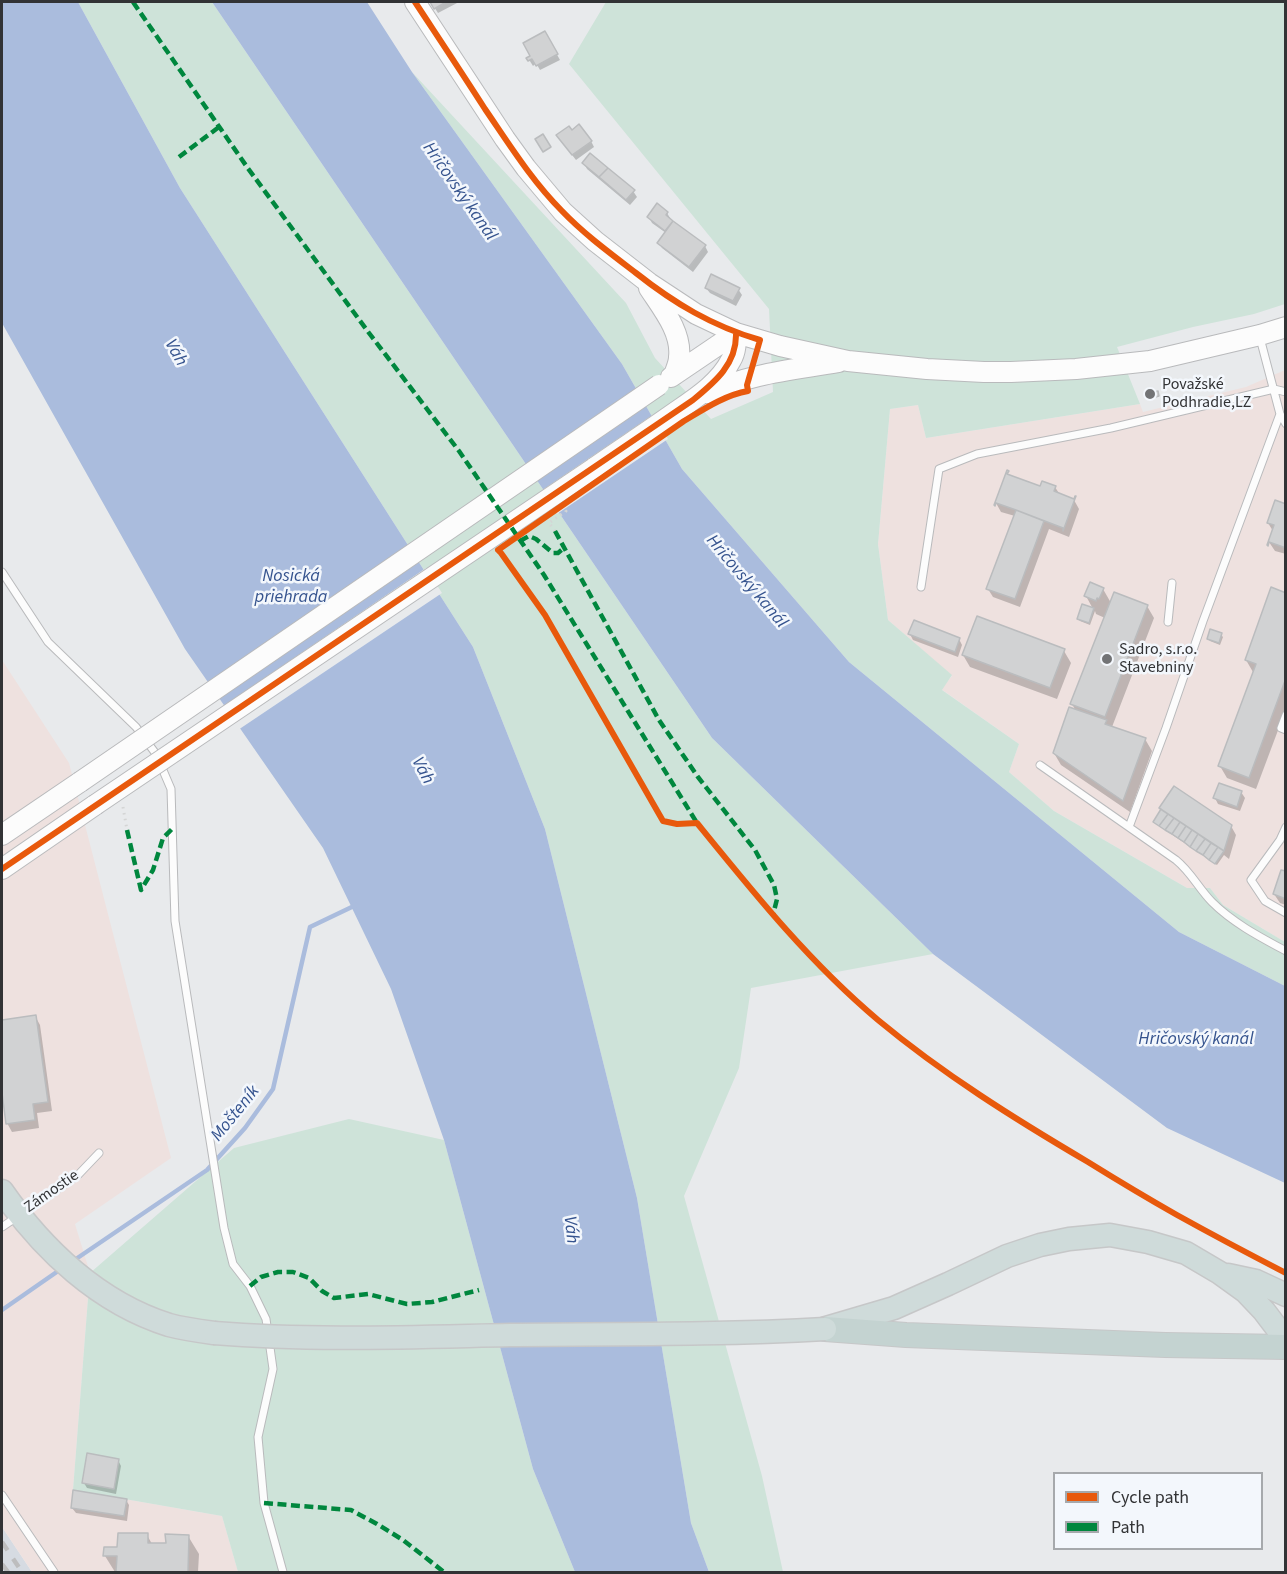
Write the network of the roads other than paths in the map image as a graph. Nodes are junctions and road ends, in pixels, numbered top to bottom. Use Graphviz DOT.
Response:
graph roads {
  1 [pos="415,2"];
  2 [pos="644,279"];
  3 [pos="1286,327"];
  4 [pos="736,333"];
  5 [pos="1260,335"];
  6 [pos="848,361"];
  7 [pos="667,380"];
  8 [pos="1274,389"];
  9 [pos="1286,392"];
  10 [pos="685,405"];
  11 [pos="1280,414"];
  12 [pos="1286,424"];
  13 [pos="2,572"];
  14 [pos="1172,583"];
  15 [pos="921,587"];
  16 [pos="1168,622"];
  17 [pos="1286,715"];
  18 [pos="1286,730"];
  19 [pos="1040,765"];
  20 [pos="1129,827"];
  21 [pos="1286,827"];
  22 [pos="2,835"];
  23 [pos="2,869"];
  24 [pos="1286,913"];
  25 [pos="1286,951"];
  26 [pos="99,1153"];
  27 [pos="2,1191"];
  28 [pos="10,1222"];
  29 [pos="1220,1273"];
  30 [pos="1286,1295"];
  31 [pos="825,1329"];
  32 [pos="1286,1340"];
  33 [pos="1286,1347"];
  34 [pos="2,1495"];
  35 [pos="54,1572"];
  36 [pos="283,1572"];
  1 -- 2 [label="main road"];
  2 -- 4 [label="main road"];
  2 -- 7 [label="main road"];
  3 -- 5 [label="main road"];
  4 -- 6 [label="main road"];
  4 -- 7 [label="main road"];
  4 -- 10 [label="main road"];
  5 -- 6 [label="main road"];
  5 -- 8 [label="lane"];
  6 -- 10 [label="main road"];
  7 -- 22 [label="main road, bridge"];
  8 -- 9 [label="lane"];
  8 -- 11 [label="lane"];
  8 -- 15 [label="lane"];
  10 -- 23 [label="main road, bridge"];
  11 -- 12 [label="lane"];
  11 -- 20 [label="lane"];
  13 -- 36 [label="lane"];
  14 -- 16 [label="lane"];
  17 -- 18 [label="lane"];
  19 -- 20 [label="lane"];
  20 -- 25 [label="lane"];
  21 -- 24 [label="lane"];
  26 -- 28 [label="lane, Zámostie"];
  27 -- 28 [label="highway"];
  28 -- 31 [label="highway, bridge"];
  29 -- 30 [label="highway"];
  29 -- 31 [label="highway"];
  29 -- 32 [label="highway"];
  31 -- 33 [label="highway"];
  34 -- 35 [label="lane"];
}
